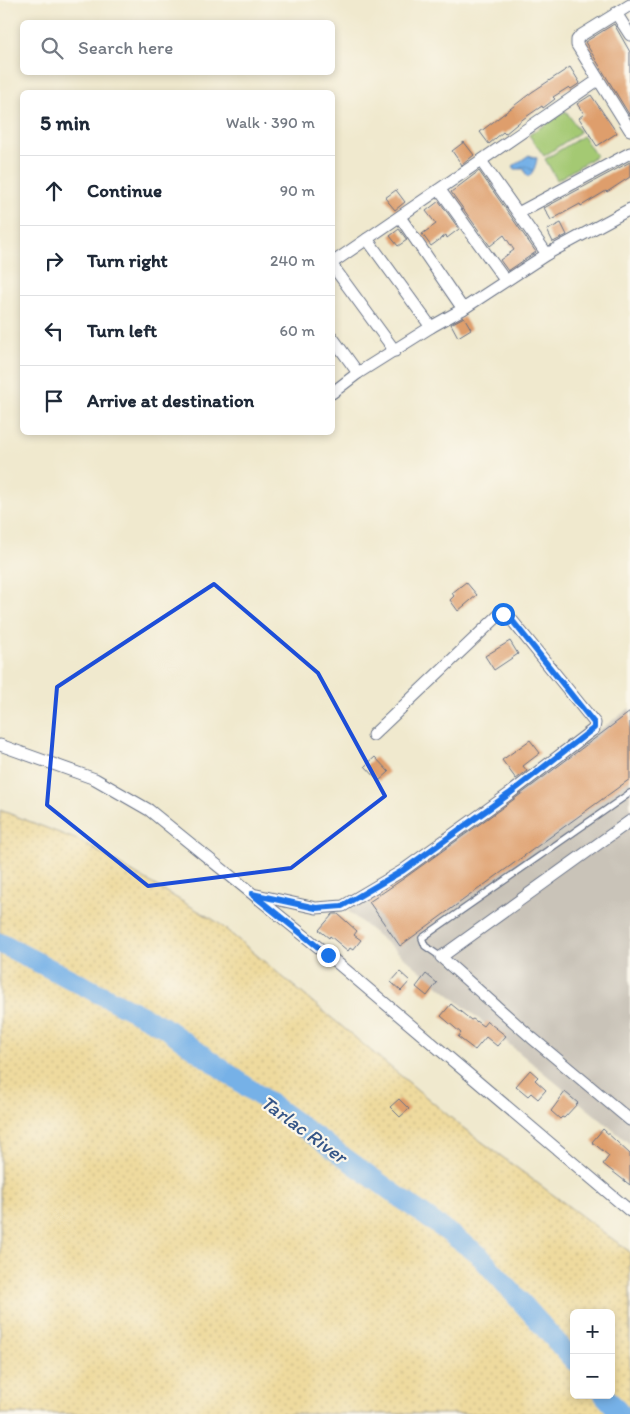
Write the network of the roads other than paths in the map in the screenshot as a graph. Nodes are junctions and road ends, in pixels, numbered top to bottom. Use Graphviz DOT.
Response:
graph roads {
  1 [pos="630,5"];
  2 [pos="616,13"];
  3 [pos="630,35"];
  4 [pos="598,80"];
  5 [pos="630,130"];
  6 [pos="630,153"];
  7 [pos="481,161"];
  8 [pos="440,190"];
  9 [pos="630,209"];
  10 [pos="518,213"];
  11 [pos="400,217"];
  12 [pos="367,239"];
  13 [pos="547,254"];
  14 [pos="335,262"];
  15 [pos="335,268"];
  16 [pos="505,280"];
  17 [pos="464,309"];
  18 [pos="431,327"];
  19 [pos="335,341"];
  20 [pos="395,351"];
  21 [pos="358,374"];
  22 [pos="335,391"];
  23 [pos="373,736"];
  24 [pos="0,745"];
  25 [pos="630,793"];
  26 [pos="630,820"];
  27 [pos="252,894"];
  28 [pos="441,957"];
  29 [pos="630,1120"];
  30 [pos="630,1211"];
  1 -- 2 [label="street"];
  2 -- 3 [label="street"];
  2 -- 4 [label="street"];
  4 -- 5 [label="street"];
  4 -- 7 [label="street"];
  6 -- 10 [label="street"];
  7 -- 8 [label="street"];
  7 -- 10 [label="street"];
  8 -- 11 [label="street"];
  8 -- 16 [label="street"];
  9 -- 13 [label="street"];
  10 -- 13 [label="street"];
  11 -- 12 [label="street"];
  11 -- 17 [label="street"];
  12 -- 14 [label="street"];
  12 -- 18 [label="street"];
  13 -- 16 [label="street"];
  15 -- 20 [label="street"];
  16 -- 17 [label="street"];
  17 -- 18 [label="street"];
  18 -- 20 [label="street"];
  19 -- 21 [label="street"];
  20 -- 21 [label="street"];
  21 -- 22 [label="street"];
  23 -- 27 [label="street"];
  24 -- 27 [label="street"];
  25 -- 28 [label="lane"];
  26 -- 28 [label="street"];
  27 -- 30 [label="street"];
  28 -- 29 [label="street"];
}
